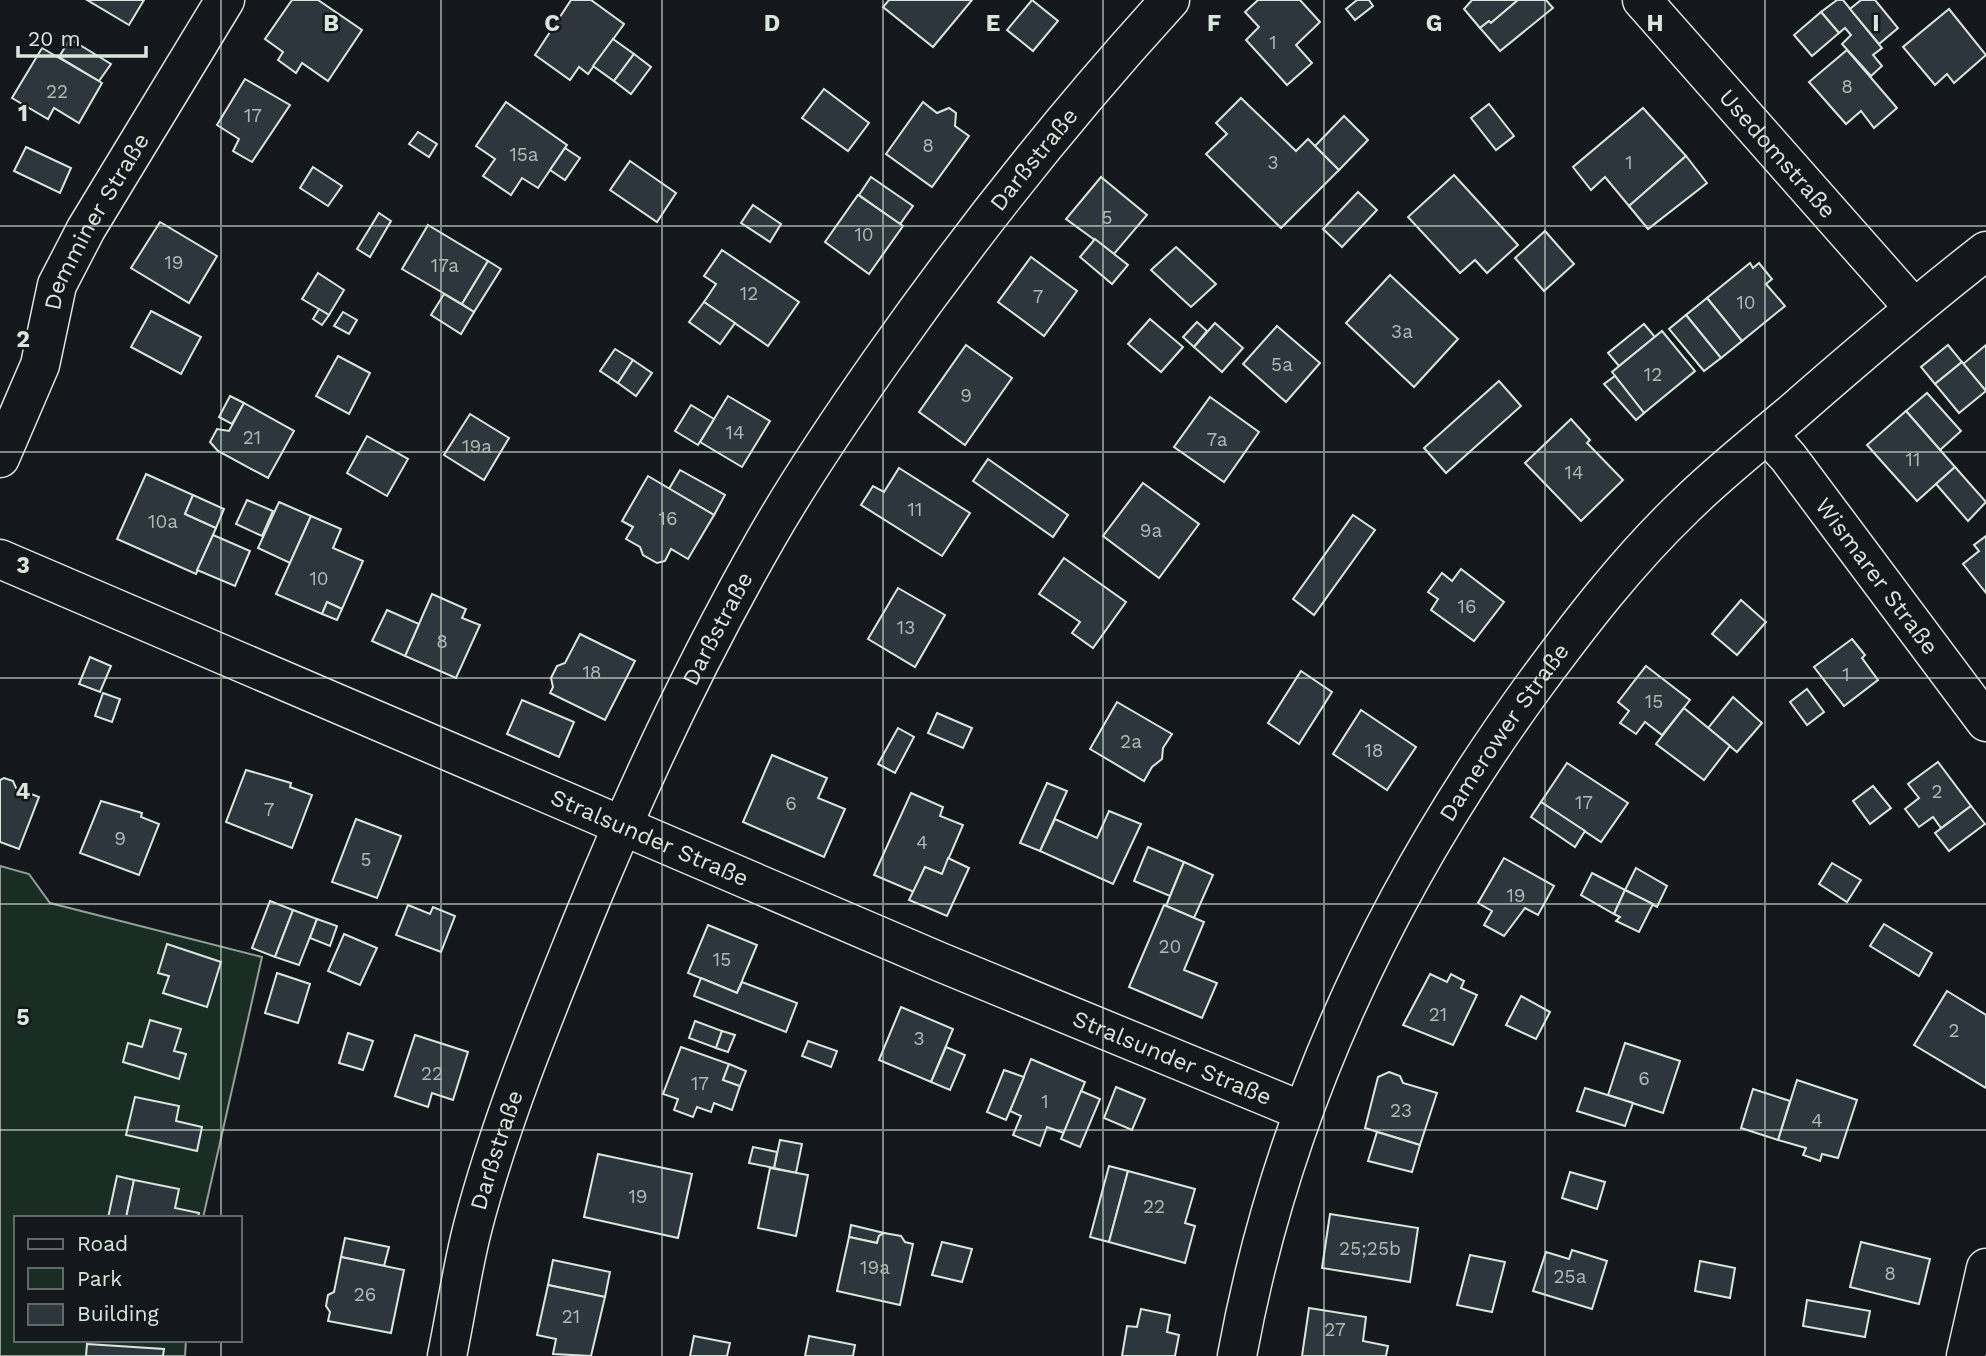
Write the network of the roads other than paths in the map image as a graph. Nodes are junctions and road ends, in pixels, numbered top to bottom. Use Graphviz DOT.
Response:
graph roads {
  1 [pos="225,0"];
  2 [pos="1170,0"];
  3 [pos="1642,0"];
  4 [pos="1986,251"];
  5 [pos="1914,308"];
  6 [pos="1767,434"];
  7 [pos="0,458"];
  8 [pos="0,559"];
  9 [pos="1986,722"];
  10 [pos="621,825"];
  11 [pos="1302,1111"];
  12 [pos="1986,1268"];
  13 [pos="447,1356"];
  14 [pos="1237,1356"];
  15 [pos="1966,1356"];
  1 -- 7 [label="street, Demminer Straße"];
  2 -- 10 [label="street, Darßstraße"];
  3 -- 5 [label="street, Usedomstraße"];
  4 -- 5 [label="street, Damerower Straße"];
  5 -- 6 [label="street, Damerower Straße"];
  6 -- 9 [label="street, Wismarer Straße"];
  6 -- 11 [label="street, Damerower Straße"];
  8 -- 10 [label="street, Stralsunder Straße"];
  10 -- 11 [label="street, Stralsunder Straße"];
  10 -- 13 [label="street, Darßstraße"];
  11 -- 14 [label="street, Damerower Straße"];
  12 -- 15 [label="street"];
}
